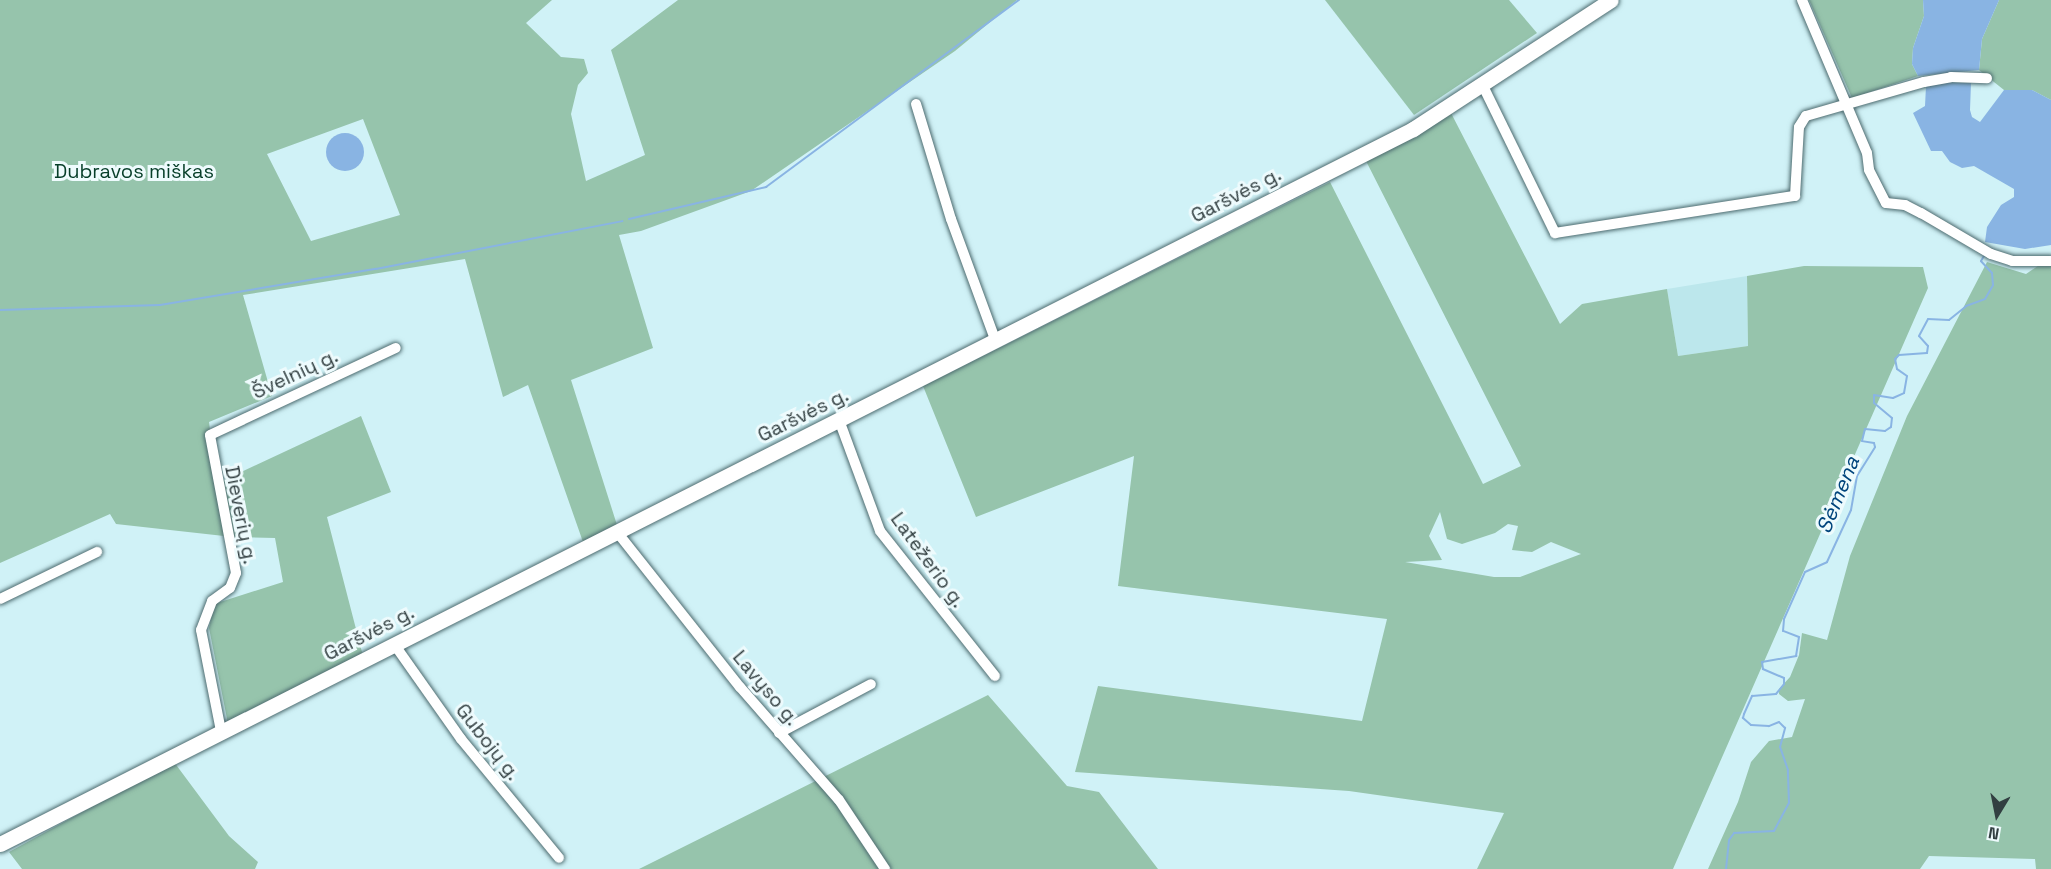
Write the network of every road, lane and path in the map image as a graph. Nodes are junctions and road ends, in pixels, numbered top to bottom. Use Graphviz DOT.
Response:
graph roads {
  1 [pos="1611,0"];
  2 [pos="1802,0"];
  3 [pos="1987,78"];
  4 [pos="1483,86"];
  5 [pos="1846,102"];
  6 [pos="916,104"];
  7 [pos="2051,261"];
  8 [pos="996,342"];
  9 [pos="396,348"];
  10 [pos="839,420"];
  11 [pos="210,435"];
  12 [pos="617,532"];
  13 [pos="97,552"];
  14 [pos="0,599"];
  15 [pos="394,644"];
  16 [pos="995,676"];
  17 [pos="871,684"];
  18 [pos="221,731"];
  19 [pos="779,733"];
  20 [pos="0,844"];
  21 [pos="559,858"];
  22 [pos="885,869"];
  1 -- 4 [label="main road, Garšvės g."];
  2 -- 5 [label="street"];
  3 -- 5 [label="street"];
  4 -- 5 [label="street"];
  4 -- 8 [label="main road, Garšvės g."];
  5 -- 7 [label="street"];
  6 -- 8 [label="street"];
  8 -- 10 [label="main road, Garšvės g."];
  9 -- 11 [label="street, Švelnių g."];
  10 -- 12 [label="main road, Garšvės g."];
  10 -- 16 [label="street, Latežerio g."];
  11 -- 18 [label="street, Dieverių g."];
  12 -- 15 [label="main road, Garšvės g."];
  12 -- 19 [label="street, Lavyso g."];
  13 -- 14 [label="street"];
  15 -- 18 [label="main road, Garšvės g."];
  15 -- 21 [label="street, Gubojų g."];
  17 -- 19 [label="street"];
  18 -- 20 [label="main road, Garšvės g."];
  19 -- 22 [label="street, Lavyso g."];
}
